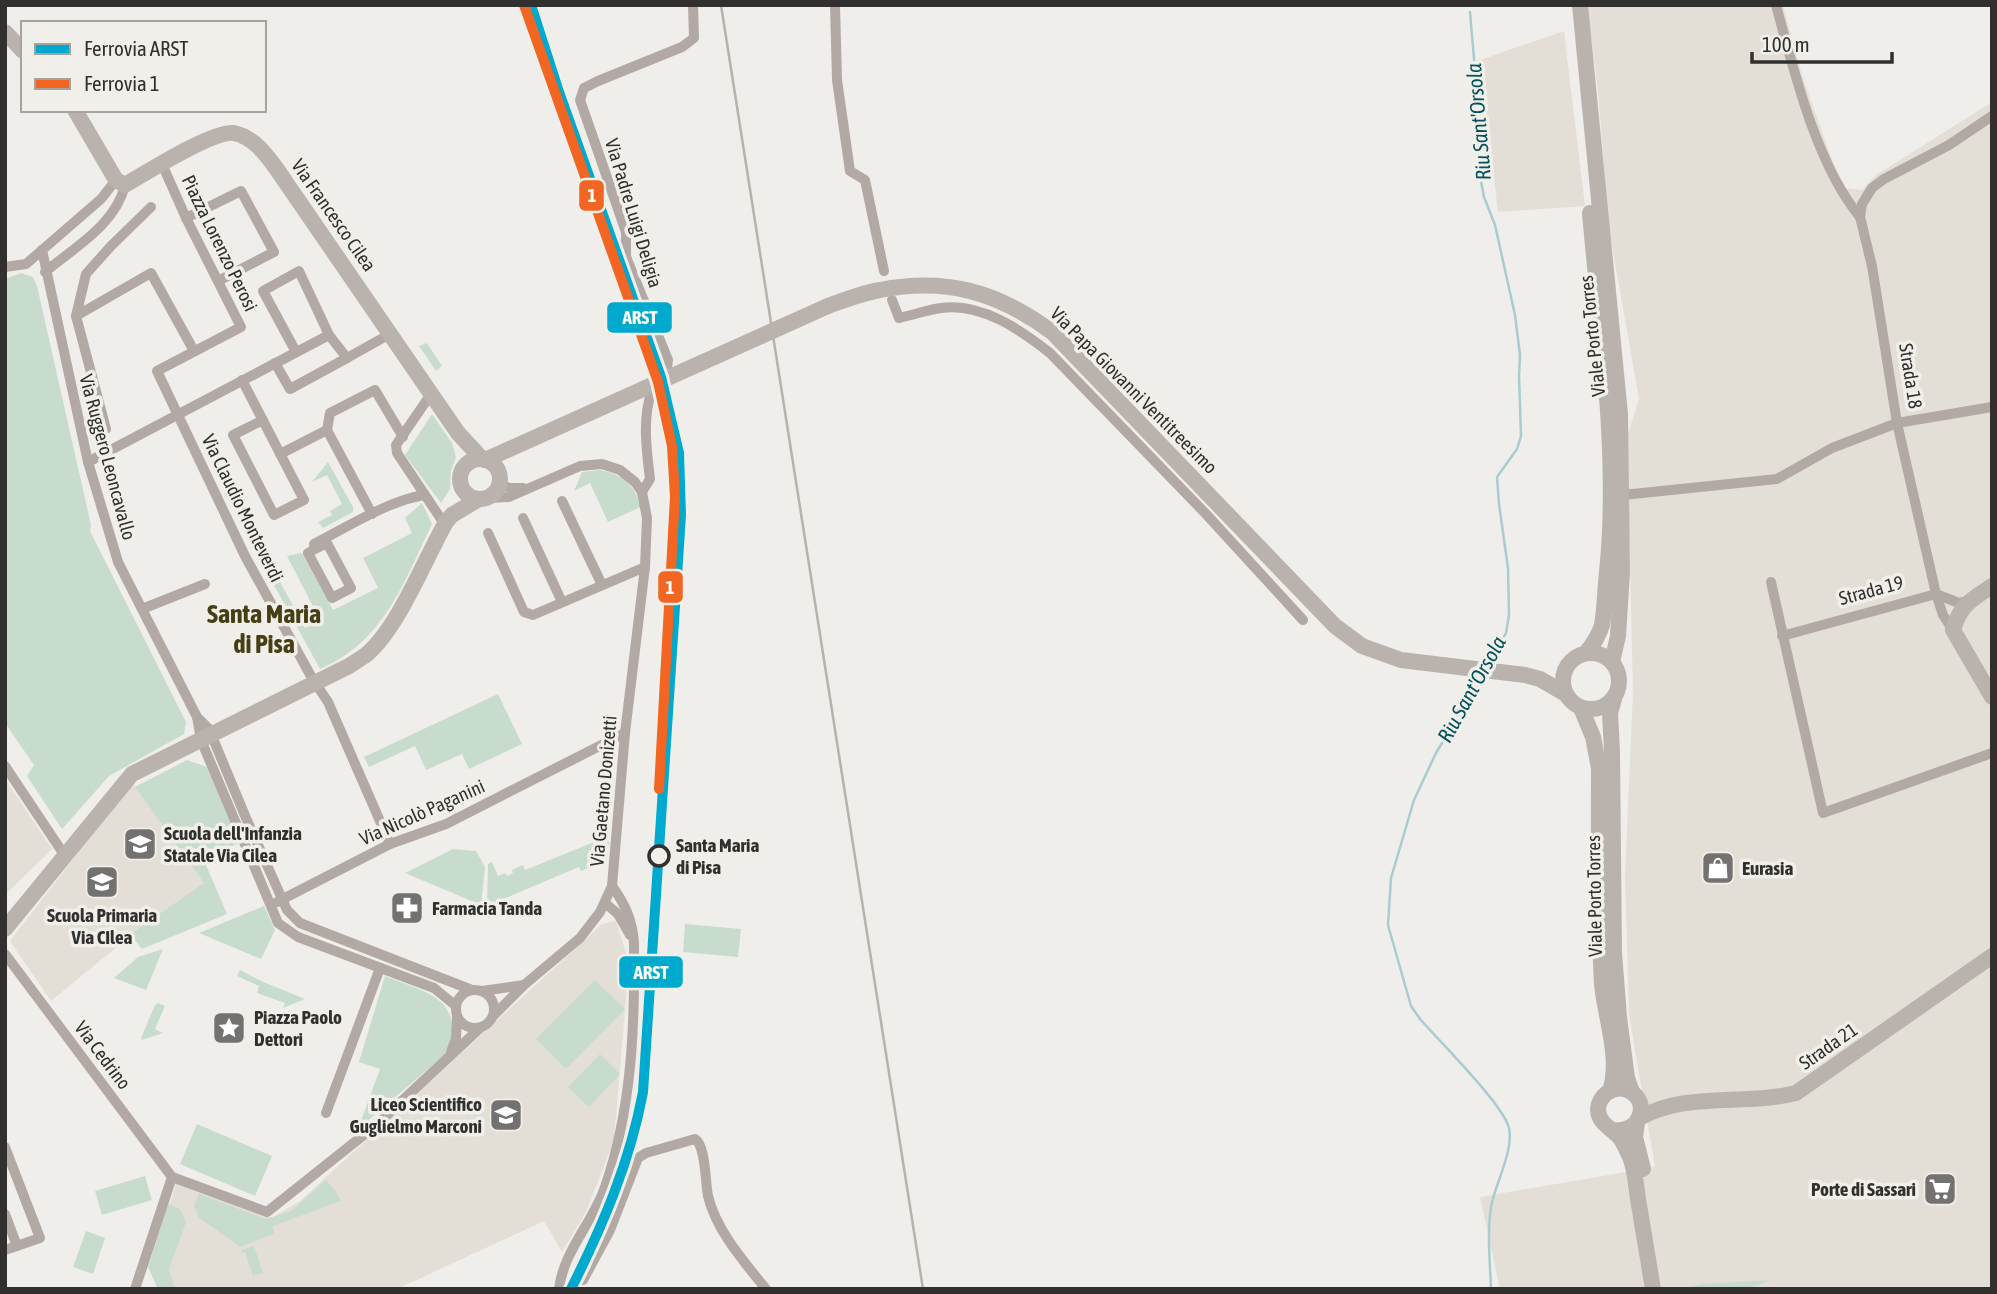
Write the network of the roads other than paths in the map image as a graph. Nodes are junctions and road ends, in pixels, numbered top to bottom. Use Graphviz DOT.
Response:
graph roads {
  1 [pos="693,5"];
  2 [pos="835,5"];
  3 [pos="1570,5"];
  4 [pos="1580,5"];
  5 [pos="1776,5"];
  6 [pos="5,32"];
  7 [pos="21,49"];
  8 [pos="76,112"];
  9 [pos="1992,117"];
  10 [pos="162,164"];
  11 [pos="120,182"];
  12 [pos="151,207"];
  13 [pos="1860,217"];
  14 [pos="186,218"];
  15 [pos="42,250"];
  16 [pos="26,264"];
  17 [pos="5,267"];
  18 [pos="884,271"];
  19 [pos="45,272"];
  20 [pos="218,281"];
  21 [pos="892,300"];
  22 [pos="76,316"];
  23 [pos="390,334"];
  24 [pos="329,335"];
  25 [pos="194,351"];
  26 [pos="296,352"];
  27 [pos="347,358"];
  28 [pos="275,363"];
  29 [pos="242,380"];
  30 [pos="431,394"];
  31 [pos="1992,407"];
  32 [pos="177,414"];
  33 [pos="263,420"];
  34 [pos="1898,423"];
  35 [pos="106,429"];
  36 [pos="327,430"];
  37 [pos="458,433"];
  38 [pos="403,437"];
  39 [pos="518,444"];
  40 [pos="280,454"];
  41 [pos="483,459"];
  42 [pos="88,463"];
  43 [pos="466,465"];
  44 [pos="500,480"];
  45 [pos="462,487"];
  46 [pos="530,488"];
  47 [pos="642,492"];
  48 [pos="425,495"];
  49 [pos="1623,495"];
  50 [pos="483,499"];
  51 [pos="562,501"];
  52 [pos="1213,511"];
  53 [pos="372,514"];
  54 [pos="523,518"];
  55 [pos="441,519"];
  56 [pos="488,534"];
  57 [pos="317,548"];
  58 [pos="431,549"];
  59 [pos="645,566"];
  60 [pos="1771,582"];
  61 [pos="205,584"];
  62 [pos="602,585"];
  63 [pos="1992,586"];
  64 [pos="1936,594"];
  65 [pos="1970,601"];
  66 [pos="562,602"];
  67 [pos="142,609"];
  68 [pos="1303,620"];
  69 [pos="1953,630"];
  70 [pos="1782,636"];
  71 [pos="1586,653"];
  72 [pos="1612,662"];
  73 [pos="1569,663"];
  74 [pos="1525,675"];
  75 [pos="314,683"];
  76 [pos="1564,693"];
  77 [pos="1992,697"];
  78 [pos="1614,699"];
  79 [pos="1581,708"];
  80 [pos="625,733"];
  81 [pos="207,735"];
  82 [pos="1992,753"];
  83 [pos="5,766"];
  84 [pos="390,844"];
  85 [pos="65,856"];
  86 [pos="612,886"];
  87 [pos="276,902"];
  88 [pos="605,903"];
  89 [pos="5,913"];
  90 [pos="5,929"];
  91 [pos="634,944"];
  92 [pos="5,954"];
  93 [pos="1992,956"];
  94 [pos="380,968"];
  95 [pos="524,985"];
  96 [pos="477,991"];
  97 [pos="456,1012"];
  98 [pos="493,1016"];
  99 [pos="480,1028"];
  100 [pos="450,1057"];
  101 [pos="1610,1091"];
  102 [pos="1637,1109"];
  103 [pos="326,1113"];
  104 [pos="1612,1130"];
  105 [pos="5,1147"];
  106 [pos="172,1177"];
  107 [pos="5,1214"];
  108 [pos="17,1246"];
  109 [pos="5,1250"];
  110 [pos="583,1280"];
  111 [pos="135,1289"];
  112 [pos="559,1289"];
  113 [pos="766,1289"];
  114 [pos="1653,1289"];
  115 [pos="1662,1289"];
  1 -- 47 [label="street, Via Padre Luigi Deligia"];
  2 -- 18 [label="street"];
  3 -- 71 [label="main road, Viale Porto Torres"];
  4 -- 49 [label="main road, Viale Porto Torres"];
  5 -- 13 [label="street, Strada 18"];
  6 -- 7 [label="main road"];
  8 -- 11 [label="main road"];
  9 -- 13 [label="street"];
  10 -- 11 [label="main road, Via Francesco Cilea"];
  10 -- 14 [label="street, Piazza Lorenzo Perosi"];
  10 -- 23 [label="main road, Via Francesco Cilea"];
  11 -- 15 [label="street, Via Francesco Cilea"];
  11 -- 19 [label="street"];
  12 -- 22 [label="street"];
  13 -- 34 [label="street, Strada 18"];
  14 -- 20 [label="street, Piazza Lorenzo Perosi"];
  14 -- 20 [label="street"];
  15 -- 16 [label="street, Via Francesco Cilea"];
  15 -- 19 [label="street"];
  16 -- 17 [label="street"];
  16 -- 19 [label="street"];
  19 -- 42 [label="street, Via Ruggero Leoncavallo"];
  20 -- 25 [label="street, Piazza Lorenzo Perosi"];
  21 -- 52 [label="street"];
  22 -- 25 [label="street"];
  22 -- 35 [label="street"];
  23 -- 27 [label="street"];
  23 -- 30 [label="main road, Via Francesco Cilea"];
  24 -- 26 [label="street"];
  24 -- 26 [label="street"];
  24 -- 27 [label="street"];
  25 -- 32 [label="street, Piazza Lorenzo Perosi"];
  26 -- 28 [label="street"];
  27 -- 28 [label="street"];
  28 -- 29 [label="street"];
  29 -- 32 [label="street"];
  29 -- 33 [label="street"];
  30 -- 37 [label="main road, Via Francesco Cilea"];
  30 -- 38 [label="street"];
  31 -- 34 [label="street"];
  32 -- 42 [label="street"];
  32 -- 75 [label="street, Via Claudio Monteverdi"];
  33 -- 40 [label="street"];
  33 -- 40 [label="street"];
  34 -- 49 [label="street"];
  34 -- 64 [label="street, Strada 18"];
  36 -- 38 [label="street"];
  36 -- 40 [label="street"];
  36 -- 53 [label="street"];
  37 -- 39 [label="main road"];
  37 -- 41 [label="main road, Via Francesco Cilea"];
  37 -- 43 [label="main road, Via Francesco Cilea"];
  38 -- 48 [label="street"];
  39 -- 41 [label="main road, Via Papa Giovanni Ventitreesimo"];
  39 -- 44 [label="main road"];
  39 -- 52 [label="main road, Via Papa Giovanni Ventitreesimo, bridge"];
  41 -- 43 [label="main road"];
  41 -- 44 [label="main road"];
  42 -- 67 [label="street, Via Ruggero Leoncavallo"];
  43 -- 45 [label="main road"];
  44 -- 46 [label="street"];
  44 -- 50 [label="main road"];
  45 -- 50 [label="main road"];
  45 -- 55 [label="main road"];
  46 -- 47 [label="street"];
  46 -- 50 [label="street"];
  47 -- 59 [label="street, Via Gaetano Donizetti"];
  48 -- 53 [label="street"];
  48 -- 55 [label="street"];
  49 -- 72 [label="main road, Viale Porto Torres"];
  50 -- 58 [label="main road"];
  51 -- 62 [label="street"];
  52 -- 68 [label="street"];
  52 -- 74 [label="main road, Via Papa Giovanni Ventitreesimo"];
  53 -- 57 [label="street"];
  54 -- 66 [label="street"];
  55 -- 58 [label="main road"];
  56 -- 66 [label="street"];
  57 -- 57 [label="street"];
  58 -- 75 [label="main road"];
  59 -- 62 [label="street"];
  59 -- 80 [label="street, Via Gaetano Donizetti"];
  60 -- 70 [label="street"];
  61 -- 67 [label="street"];
  62 -- 66 [label="street"];
  63 -- 65 [label="main road"];
  64 -- 65 [label="street, Strada 19"];
  64 -- 69 [label="street, Strada 18"];
  64 -- 70 [label="street, Strada 19"];
  65 -- 69 [label="main road"];
  67 -- 81 [label="street, Via Ruggero Leoncavallo"];
  69 -- 77 [label="main road, Strada 18"];
  70 -- 82 [label="street"];
  71 -- 72 [label="main road"];
  71 -- 73 [label="main road"];
  72 -- 78 [label="main road"];
  73 -- 74 [label="main road, Via Papa Giovanni Ventitreesimo"];
  73 -- 76 [label="main road"];
  74 -- 76 [label="main road, Via Papa Giovanni Ventitreesimo"];
  75 -- 81 [label="main road"];
  75 -- 84 [label="street, Via Claudio Monteverdi"];
  76 -- 79 [label="main road"];
  78 -- 79 [label="main road"];
  78 -- 102 [label="main road, Viale Porto Torres"];
  79 -- 101 [label="main road, Viale Porto Torres"];
  80 -- 84 [label="street, Via Nicolò Paganini"];
  80 -- 86 [label="street, Via Gaetano Donizetti"];
  81 -- 85 [label="main road"];
  81 -- 87 [label="street, Via Ruggero Leoncavallo"];
  81 -- 87 [label="street, Via Ruggero Leoncavallo"];
  83 -- 85 [label="street"];
  84 -- 87 [label="street, Via Nicolò Paganini"];
  85 -- 89 [label="main road"];
  85 -- 90 [label="main road"];
  86 -- 88 [label="street, Via Gaetano Donizetti"];
  86 -- 91 [label="street"];
  87 -- 94 [label="street, Via Ruggero Leoncavallo"];
  87 -- 96 [label="street, Via Ruggero Leoncavallo"];
  88 -- 91 [label="street"];
  88 -- 95 [label="street, Via Gaetano Donizetti"];
  91 -- 112 [label="street"];
  92 -- 106 [label="street, Via Cedrino"];
  93 -- 102 [label="main road, Strada 21"];
  94 -- 97 [label="street, Via Ruggero Leoncavallo"];
  94 -- 103 [label="street"];
  95 -- 96 [label="street"];
  95 -- 98 [label="street, Via Gaetano Donizetti"];
  96 -- 97 [label="street"];
  96 -- 98 [label="street"];
  97 -- 99 [label="street"];
  97 -- 100 [label="street"];
  98 -- 99 [label="street, Via Gaetano Donizetti"];
  99 -- 100 [label="street, Via Gaetano Donizetti"];
  100 -- 106 [label="street, Via Gaetano Donizetti"];
  101 -- 102 [label="main road"];
  101 -- 104 [label="main road"];
  102 -- 104 [label="main road"];
  102 -- 115 [label="main road, Viale Porto Torres"];
  104 -- 114 [label="main road"];
  105 -- 108 [label="street"];
  106 -- 111 [label="street"];
  107 -- 108 [label="street"];
  108 -- 109 [label="street"];
  110 -- 113 [label="street"];
}
